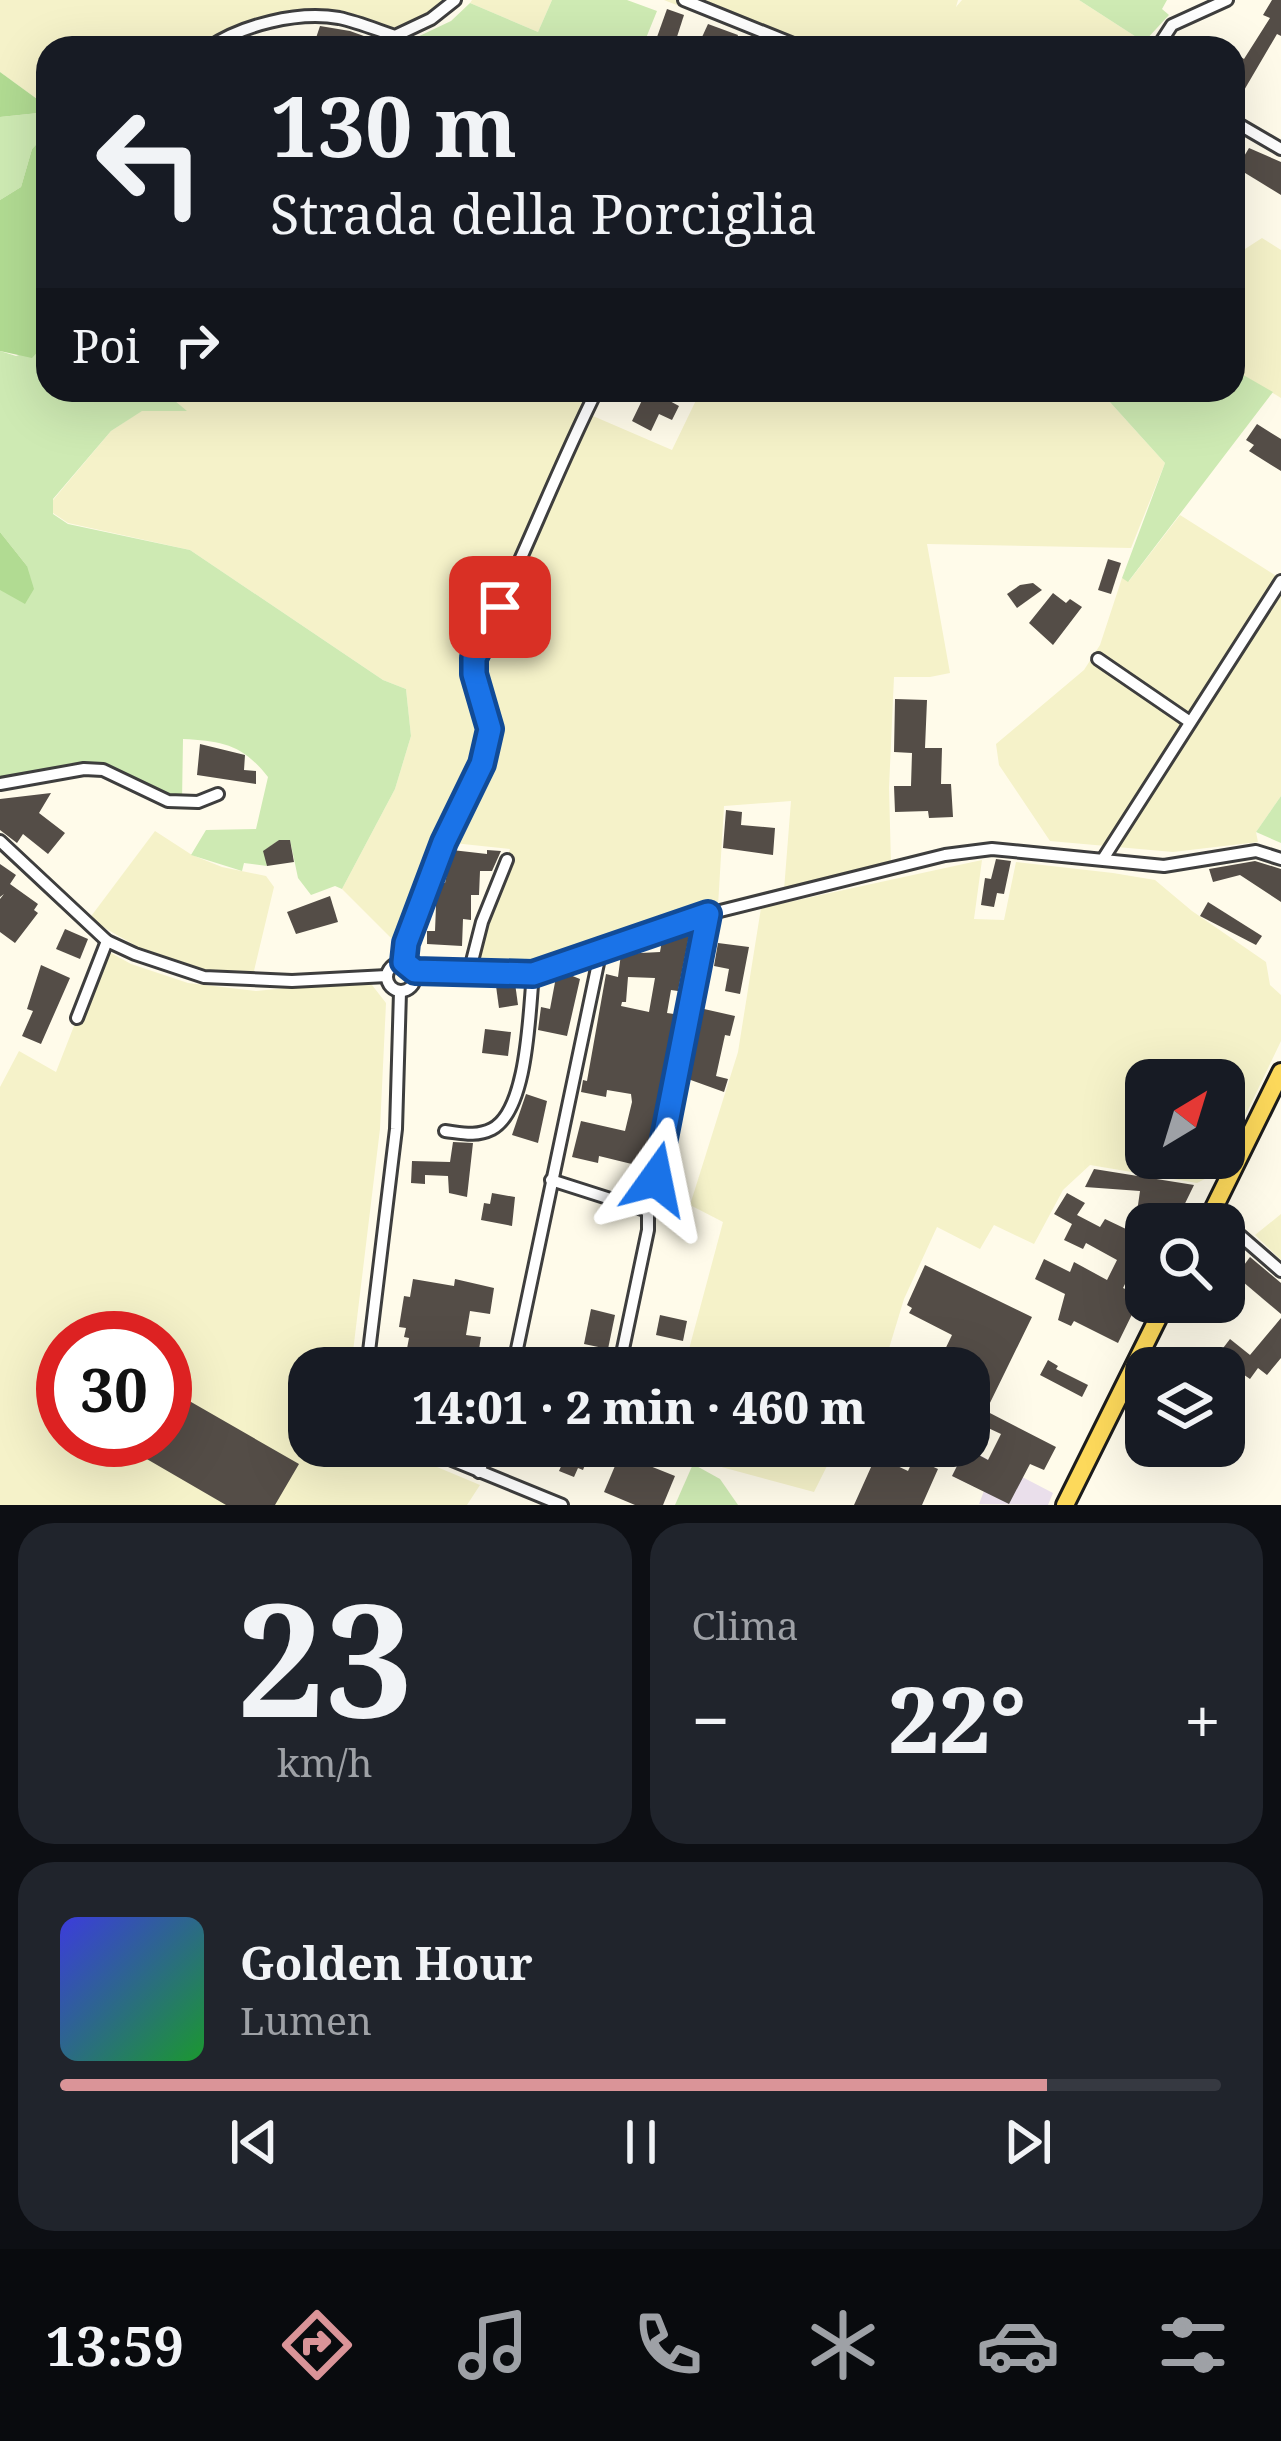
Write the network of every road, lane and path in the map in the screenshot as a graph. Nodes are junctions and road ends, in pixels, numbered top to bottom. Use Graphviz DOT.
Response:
graph roads {
  1 [pos="454,0"];
  2 [pos="685,0"];
  3 [pos="1227,0"];
  4 [pos="229,36"];
  5 [pos="395,36"];
  6 [pos="395,36"];
  7 [pos="774,36"];
  8 [pos="1165,36"];
  9 [pos="1245,128"];
  10 [pos="1281,149"];
  11 [pos="591,402"];
  12 [pos="1281,581"];
  13 [pos="1099,658"];
  14 [pos="1190,722"];
  15 [pos="0,784"];
  16 [pos="218,794"];
  17 [pos="0,841"];
  18 [pos="1103,859"];
  19 [pos="1281,859"];
  20 [pos="507,860"];
  21 [pos="708,914"];
  22 [pos="107,940"];
  23 [pos="601,950"];
  24 [pos="404,962"];
  25 [pos="415,971"];
  26 [pos="469,973"];
  27 [pos="533,974"];
  28 [pos="387,976"];
  29 [pos="400,992"];
  30 [pos="77,1018"];
  31 [pos="1281,1072"];
  32 [pos="445,1131"];
  33 [pos="656,1179"];
  34 [pos="551,1180"];
  35 [pos="1216,1203"];
  36 [pos="1245,1244"];
  37 [pos="1281,1271"];
  38 [pos="1156,1323"];
  39 [pos="369,1347"];
  40 [pos="517,1347"];
  41 [pos="623,1347"];
  42 [pos="467,1467"];
  43 [pos="481,1467"];
  44 [pos="479,1472"];
  45 [pos="562,1505"];
  46 [pos="1065,1505"];
  1 -- 5 [label="street"];
  2 -- 7 [label="street"];
  3 -- 8 [label="street"];
  4 -- 6 [label="street"];
  9 -- 10 [label="street"];
  11 -- 24 [label="street"];
  12 -- 14 [label="street"];
  13 -- 14 [label="street"];
  14 -- 18 [label="street"];
  15 -- 16 [label="street"];
  17 -- 22 [label="street"];
  18 -- 19 [label="street"];
  18 -- 21 [label="street"];
  20 -- 26 [label="street"];
  21 -- 23 [label="street"];
  21 -- 33 [label="street"];
  22 -- 28 [label="street"];
  22 -- 30 [label="street"];
  23 -- 27 [label="street"];
  23 -- 34 [label="street"];
  24 -- 25 [label="street"];
  24 -- 28 [label="street"];
  25 -- 26 [label="street"];
  25 -- 29 [label="street"];
  26 -- 27 [label="street"];
  27 -- 32 [label="street"];
  28 -- 29 [label="street"];
  29 -- 39 [label="street"];
  31 -- 35 [label="main road"];
  34 -- 40 [label="street"];
  34 -- 41 [label="street"];
  36 -- 37 [label="street"];
  38 -- 46 [label="main road"];
  42 -- 44 [label="street"];
  43 -- 44 [label="street"];
  44 -- 45 [label="street"];
}
